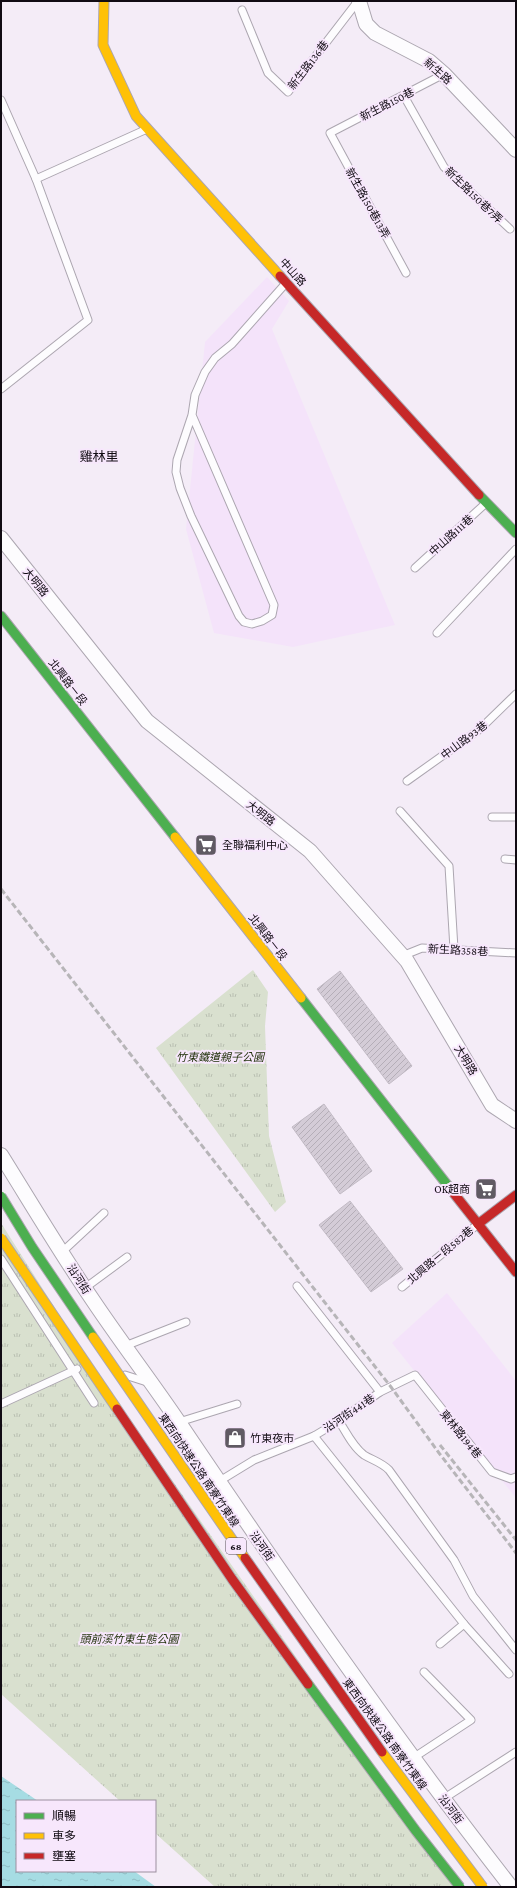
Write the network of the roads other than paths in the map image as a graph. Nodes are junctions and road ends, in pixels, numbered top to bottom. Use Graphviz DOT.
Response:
graph roads {
  1 [pos="104,1"];
  2 [pos="358,1"];
  3 [pos="242,10"];
  4 [pos="444,74"];
  5 [pos="404,96"];
  6 [pos="1,100"];
  7 [pos="147,129"];
  8 [pos="330,132"];
  9 [pos="516,150"];
  10 [pos="36,179"];
  11 [pos="510,229"];
  12 [pos="406,273"];
  13 [pos="286,282"];
  14 [pos="1,389"];
  15 [pos="192,415"];
  16 [pos="486,502"];
  17 [pos="516,533"];
  18 [pos="1,538"];
  19 [pos="516,549"];
  20 [pos="415,568"];
  21 [pos="1,616"];
  22 [pos="437,633"];
  23 [pos="516,694"];
  24 [pos="407,781"];
  25 [pos="400,811"];
  26 [pos="492,817"];
  27 [pos="516,817"];
  28 [pos="505,859"];
  29 [pos="516,860"];
  30 [pos="454,949"];
  31 [pos="516,953"];
  32 [pos="402,956"];
  33 [pos="516,1121"];
  34 [pos="1,1155"];
  35 [pos="516,1195"];
  36 [pos="1,1196"];
  37 [pos="104,1213"];
  38 [pos="478,1224"];
  39 [pos="1,1238"];
  40 [pos="62,1252"];
  41 [pos="127,1257"];
  42 [pos="1,1259"];
  43 [pos="516,1272"];
  44 [pos="297,1286"];
  45 [pos="402,1287"];
  46 [pos="84,1288"];
  47 [pos="186,1322"];
  48 [pos="125,1346"];
  49 [pos="73,1370"];
  50 [pos="152,1384"];
  51 [pos="380,1392"];
  52 [pos="94,1403"];
  53 [pos="1,1404"];
  54 [pos="238,1404"];
  55 [pos="339,1421"];
  56 [pos="179,1422"];
  57 [pos="314,1436"];
  58 [pos="516,1477"];
  59 [pos="218,1482"];
  60 [pos="464,1624"];
  61 [pos="440,1644"];
  62 [pos="516,1650"];
  63 [pos="424,1672"];
  64 [pos="510,1674"];
  65 [pos="516,1752"];
  66 [pos="413,1758"];
  67 [pos="443,1799"];
  68 [pos="460,1887"];
  69 [pos="483,1887"];
  70 [pos="511,1887"];
  1 -- 7 [label="main road, 中山路"];
  2 -- 3 [label="lane, 新生路136巷"];
  2 -- 4 [label="street, 新生路"];
  4 -- 5 [label="lane, 新生路150巷"];
  4 -- 9 [label="street, 新生路"];
  5 -- 8 [label="lane, 新生路150巷"];
  5 -- 11 [label="lane, 新生路150巷7弄"];
  6 -- 10 [label="lane"];
  7 -- 10 [label="lane"];
  7 -- 13 [label="main road, 中山路"];
  8 -- 12 [label="lane, 新生路150巷13弄"];
  10 -- 14 [label="lane"];
  13 -- 15 [label="lane"];
  13 -- 16 [label="main road, 中山路"];
  15 -- 15 [label="lane"];
  16 -- 17 [label="main road, 中山路"];
  16 -- 20 [label="lane, 中山路111巷"];
  18 -- 32 [label="street, 大明路"];
  19 -- 22 [label="lane"];
  21 -- 38 [label="main road, 北興路ㄧ段"];
  23 -- 24 [label="lane, 中山路93巷"];
  25 -- 30 [label="lane"];
  26 -- 27 [label="lane"];
  28 -- 29 [label="lane"];
  30 -- 31 [label="lane, 新生路358巷"];
  30 -- 32 [label="lane, 新生路358巷"];
  32 -- 33 [label="street, 大明路"];
  34 -- 40 [label="street, 沿河街"];
  35 -- 38 [label="main road"];
  36 -- 69 [label="main road, 東西向快速公路 南寮竹東線 / 68, bridge"];
  37 -- 40 [label="lane"];
  38 -- 43 [label="main road, 北興路ㄧ段"];
  38 -- 45 [label="lane, 北興路ㄧ段582巷"];
  39 -- 68 [label="main road, 68, bridge"];
  40 -- 46 [label="street, 沿河街"];
  41 -- 46 [label="lane"];
  42 -- 49 [label="lane"];
  44 -- 51 [label="lane, 沿河街441巷"];
  46 -- 48 [label="street, 沿河街"];
  47 -- 48 [label="lane"];
  48 -- 50 [label="street, 沿河街"];
  49 -- 50 [label="lane"];
  49 -- 52 [label="lane"];
  49 -- 53 [label="lane"];
  50 -- 56 [label="street, 沿河街"];
  51 -- 55 [label="lane, 沿河街441巷"];
  51 -- 58 [label="lane, 東林路194巷"];
  54 -- 56 [label="lane"];
  55 -- 57 [label="lane, 沿河街441巷"];
  55 -- 62 [label="lane"];
  56 -- 59 [label="street, 沿河街"];
  57 -- 59 [label="lane, 沿河街441巷"];
  57 -- 60 [label="lane"];
  59 -- 66 [label="street, 沿河街"];
  60 -- 61 [label="lane"];
  60 -- 64 [label="lane"];
  63 -- 66 [label="lane"];
  65 -- 67 [label="lane"];
  66 -- 67 [label="street, 沿河街"];
  67 -- 70 [label="street, 沿河街"];
}
